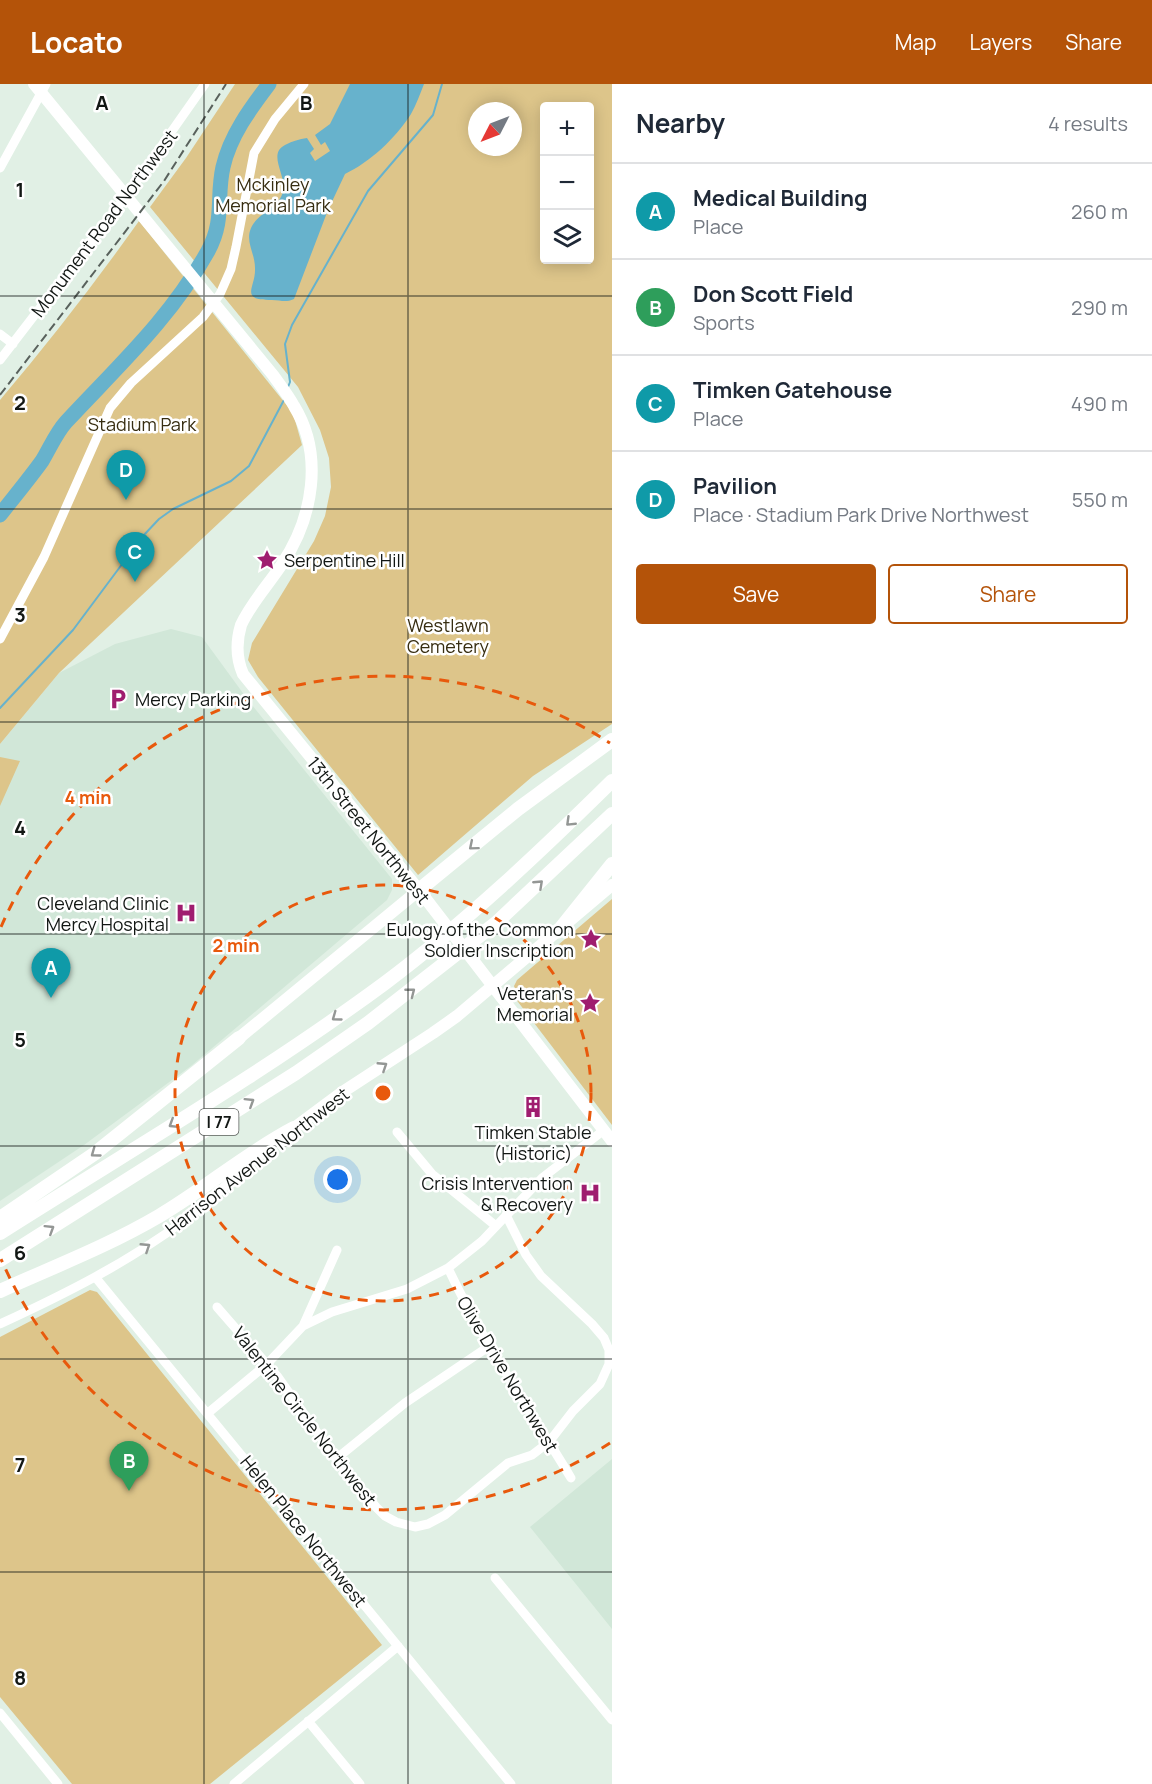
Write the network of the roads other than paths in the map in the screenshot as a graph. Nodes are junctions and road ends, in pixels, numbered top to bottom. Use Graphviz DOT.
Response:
graph roads {
  1 [pos="205,84"];
  2 [pos="303,84"];
  3 [pos="40,87"];
  4 [pos="0,168"];
  5 [pos="127,195"];
  6 [pos="211,299"];
  7 [pos="0,334"];
  8 [pos="12,344"];
  9 [pos="0,360"];
  10 [pos="0,639"];
  11 [pos="612,740"];
  12 [pos="612,781"];
  13 [pos="612,814"];
  14 [pos="612,864"];
  15 [pos="612,885"];
  16 [pos="419,891"];
  17 [pos="560,929"];
  18 [pos="492,986"];
  19 [pos="239,1038"];
  20 [pos="294,1128"];
  21 [pos="604,1130"];
  22 [pos="397,1132"];
  23 [pos="612,1141"];
  24 [pos="506,1215"];
  25 [pos="0,1218"];
  26 [pos="496,1226"];
  27 [pos="0,1233"];
  28 [pos="337,1250"];
  29 [pos="0,1260"];
  30 [pos="448,1268"];
  31 [pos="96,1278"];
  32 [pos="0,1291"];
  33 [pos="217,1307"];
  34 [pos="0,1324"];
  35 [pos="303,1326"];
  36 [pos="488,1347"];
  37 [pos="267,1364"];
  38 [pos="208,1413"];
  39 [pos="549,1442"];
  40 [pos="336,1458"];
  41 [pos="571,1478"];
  42 [pos="495,1578"];
  43 [pos="398,1646"];
  44 [pos="0,1713"];
  45 [pos="612,1720"];
  46 [pos="308,1721"];
  47 [pos="58,1784"];
  48 [pos="234,1784"];
  49 [pos="360,1784"];
  50 [pos="511,1784"];
  1 -- 5 [label="street, Monument Road Northwest"];
  2 -- 6 [label="street"];
  3 -- 4 [label="street"];
  3 -- 5 [label="main road"];
  5 -- 6 [label="main road"];
  5 -- 8 [label="street, Monument Road Northwest"];
  6 -- 10 [label="street"];
  6 -- 16 [label="main road, 13th Street Northwest"];
  7 -- 8 [label="street"];
  8 -- 9 [label="street, Monument Road Northwest"];
  11 -- 16 [label="highway, one-way"];
  12 -- 27 [label="highway, I 77, one-way"];
  29 -- 13 [label="highway, I 77, one-way"];
  14 -- 17 [label="highway"];
  15 -- 17 [label="main road, Harrison Avenue Northwest"];
  16 -- 18 [label="main road, 13th Street Northwest"];
  16 -- 19 [label="main road"];
  17 -- 18 [label="main road, Harrison Avenue Northwest"];
  20 -- 18 [label="main road, Harrison Avenue Northwest, one-way"];
  18 -- 21 [label="main road, 13th Street Northwest"];
  19 -- 25 [label="highway, one-way"];
  31 -- 20 [label="street, Harrison Avenue Northwest, one-way"];
  20 -- 32 [label="highway"];
  21 -- 23 [label="main road, 13th Street Northwest"];
  21 -- 24 [label="street"];
  22 -- 26 [label="street"];
  24 -- 26 [label="street"];
  24 -- 39 [label="street, Valentine Circle Northwest"];
  26 -- 30 [label="street"];
  28 -- 35 [label="street"];
  30 -- 35 [label="street"];
  30 -- 36 [label="street, Olive Drive Northwest"];
  31 -- 34 [label="street, Harrison Avenue Northwest"];
  31 -- 38 [label="street, Helen Place Northwest"];
  33 -- 37 [label="street, Valentine Circle Northwest"];
  35 -- 37 [label="street"];
  36 -- 39 [label="street, Olive Drive Northwest"];
  36 -- 40 [label="street"];
  37 -- 38 [label="street"];
  37 -- 40 [label="street, Valentine Circle Northwest"];
  38 -- 43 [label="street, Helen Place Northwest"];
  39 -- 40 [label="street, Valentine Circle Northwest"];
  39 -- 41 [label="street, Olive Drive Northwest"];
  42 -- 45 [label="street"];
  43 -- 46 [label="street"];
  43 -- 50 [label="street, Helen Place Northwest"];
  44 -- 47 [label="street"];
  46 -- 48 [label="street"];
  46 -- 49 [label="street"];
}
